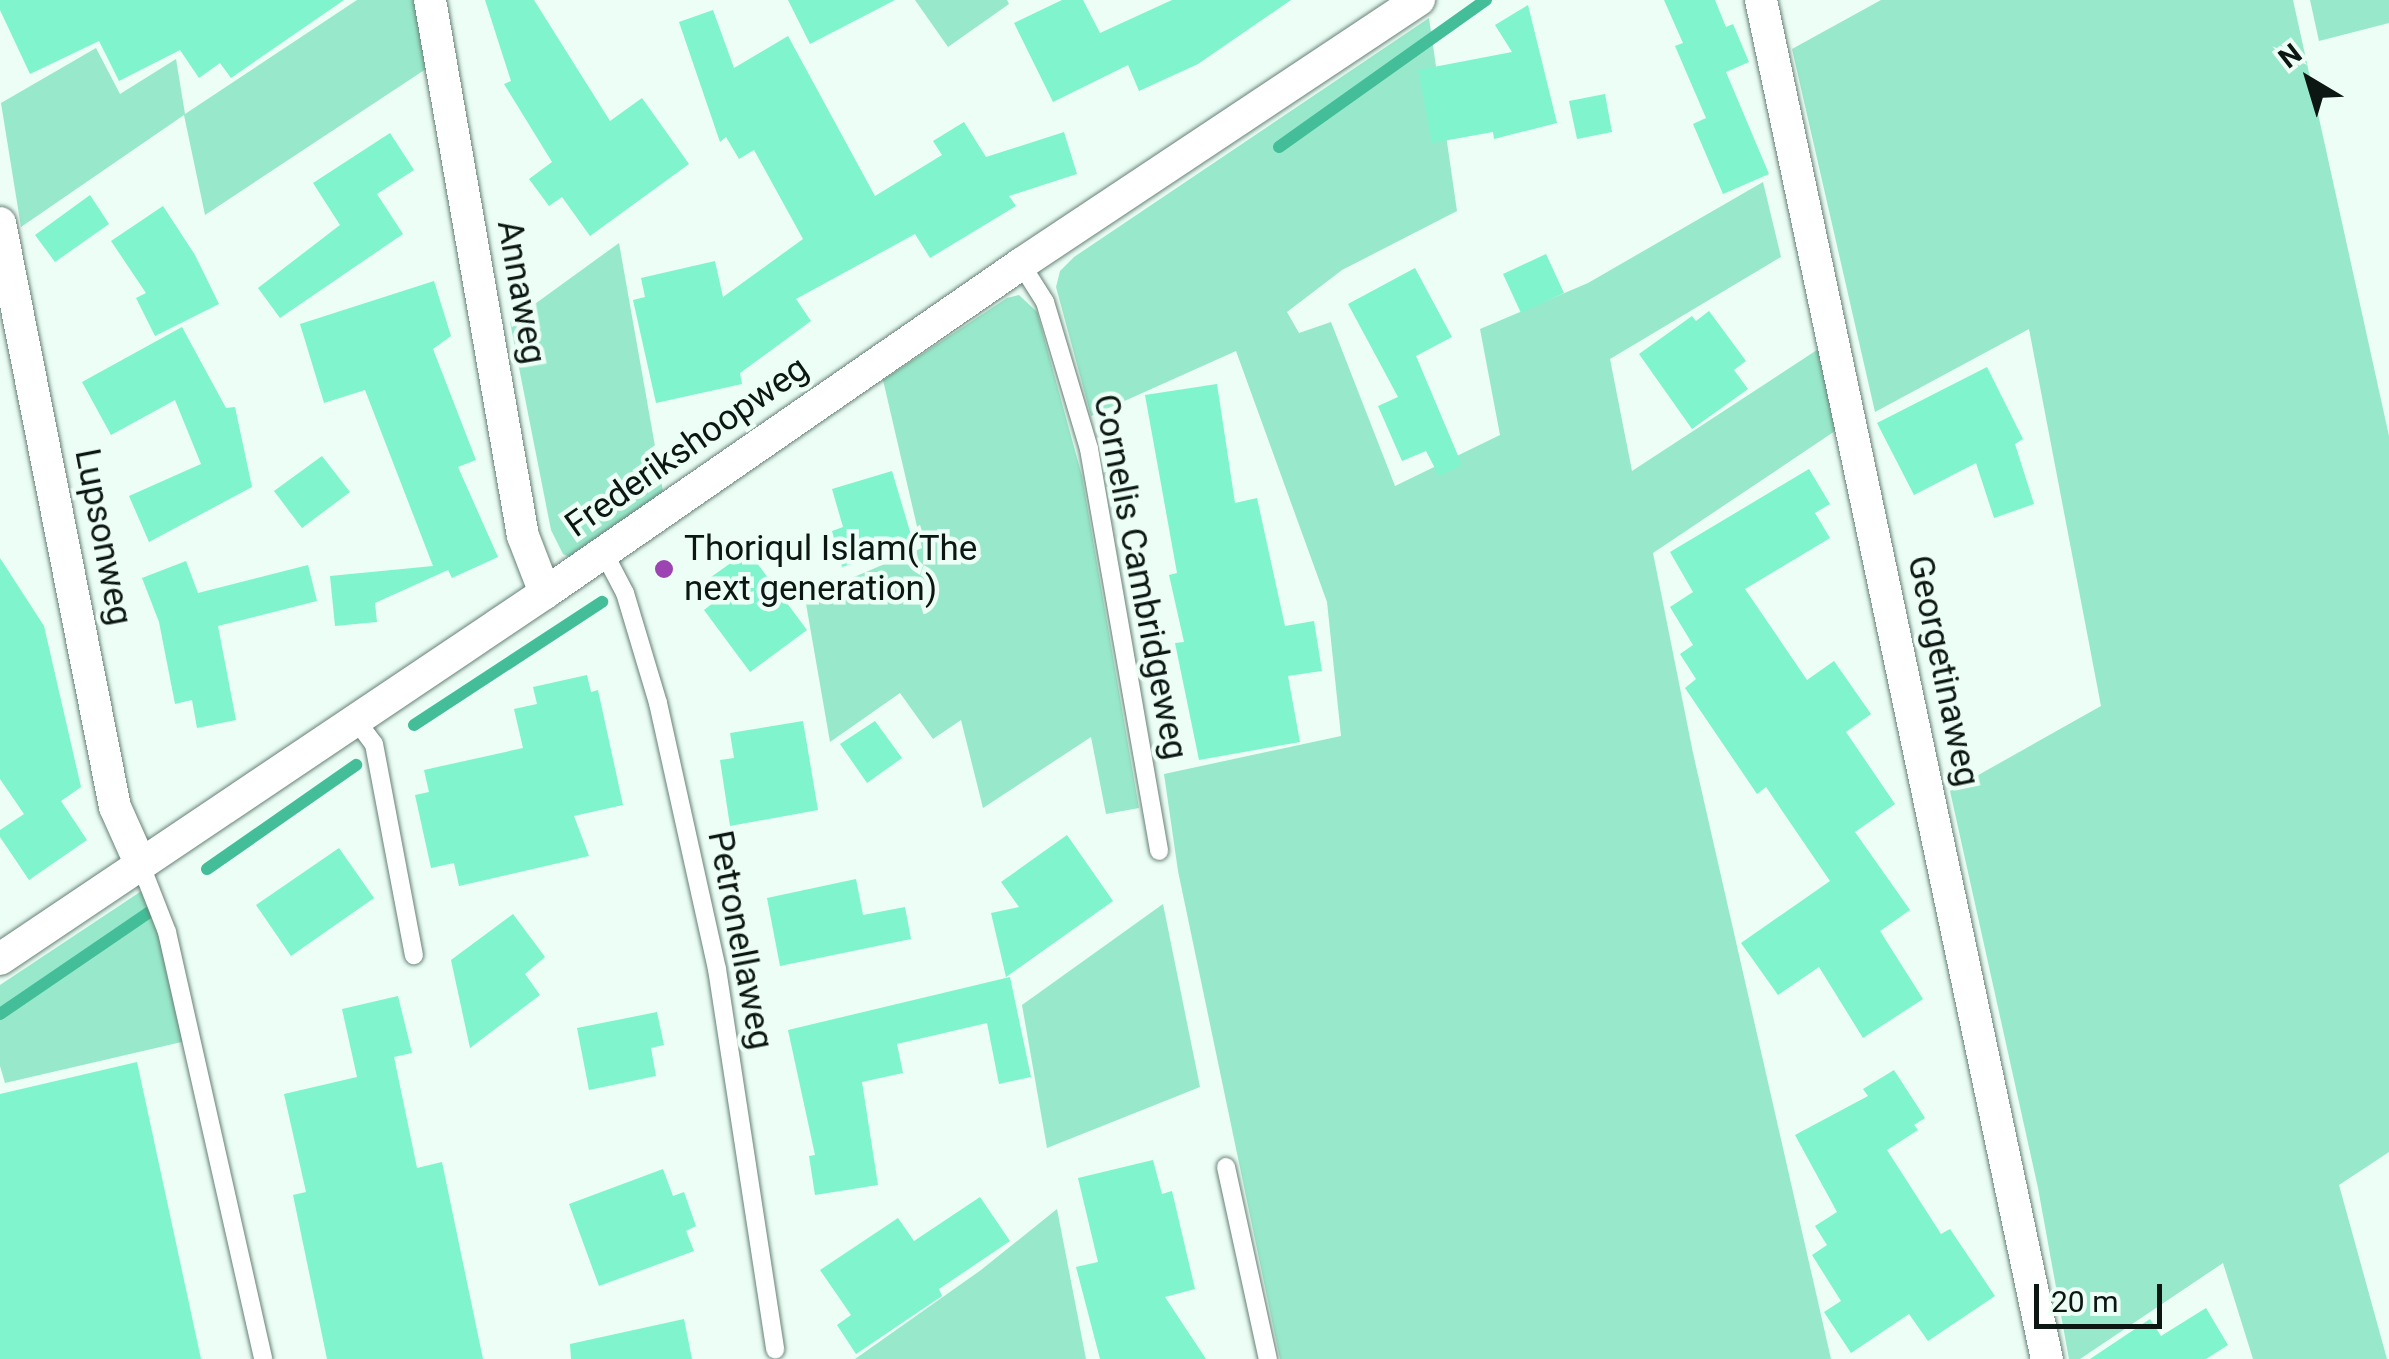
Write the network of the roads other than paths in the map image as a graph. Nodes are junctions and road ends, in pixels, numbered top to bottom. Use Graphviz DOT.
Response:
graph roads {
  1 [pos="430,0"];
  2 [pos="1420,0"];
  3 [pos="1761,0"];
  4 [pos="0,222"];
  5 [pos="1021,264"];
  6 [pos="604,553"];
  7 [pos="545,593"];
  8 [pos="355,720"];
  9 [pos="1159,851"];
  10 [pos="140,863"];
  11 [pos="414,954"];
  12 [pos="0,959"];
  13 [pos="1226,1166"];
  14 [pos="774,1350"];
  15 [pos="264,1359"];
  16 [pos="1268,1359"];
  17 [pos="2047,1359"];
  1 -- 7 [label="street, Annaweg"];
  2 -- 5 [label="street, Frederikshoopweg"];
  3 -- 17 [label="street, Georgetinaweg"];
  4 -- 10 [label="street, Lupsonweg"];
  5 -- 6 [label="street, Frederikshoopweg"];
  5 -- 9 [label="lane, Cornelis Cambridgeweg"];
  6 -- 7 [label="street, Frederikshoopweg"];
  6 -- 14 [label="lane, Petronellaweg"];
  7 -- 8 [label="street, Frederikshoopweg"];
  8 -- 10 [label="street, Frederikshoopweg"];
  8 -- 11 [label="lane"];
  10 -- 12 [label="street, Frederikshoopweg"];
  10 -- 15 [label="lane"];
  13 -- 16 [label="lane"];
}
